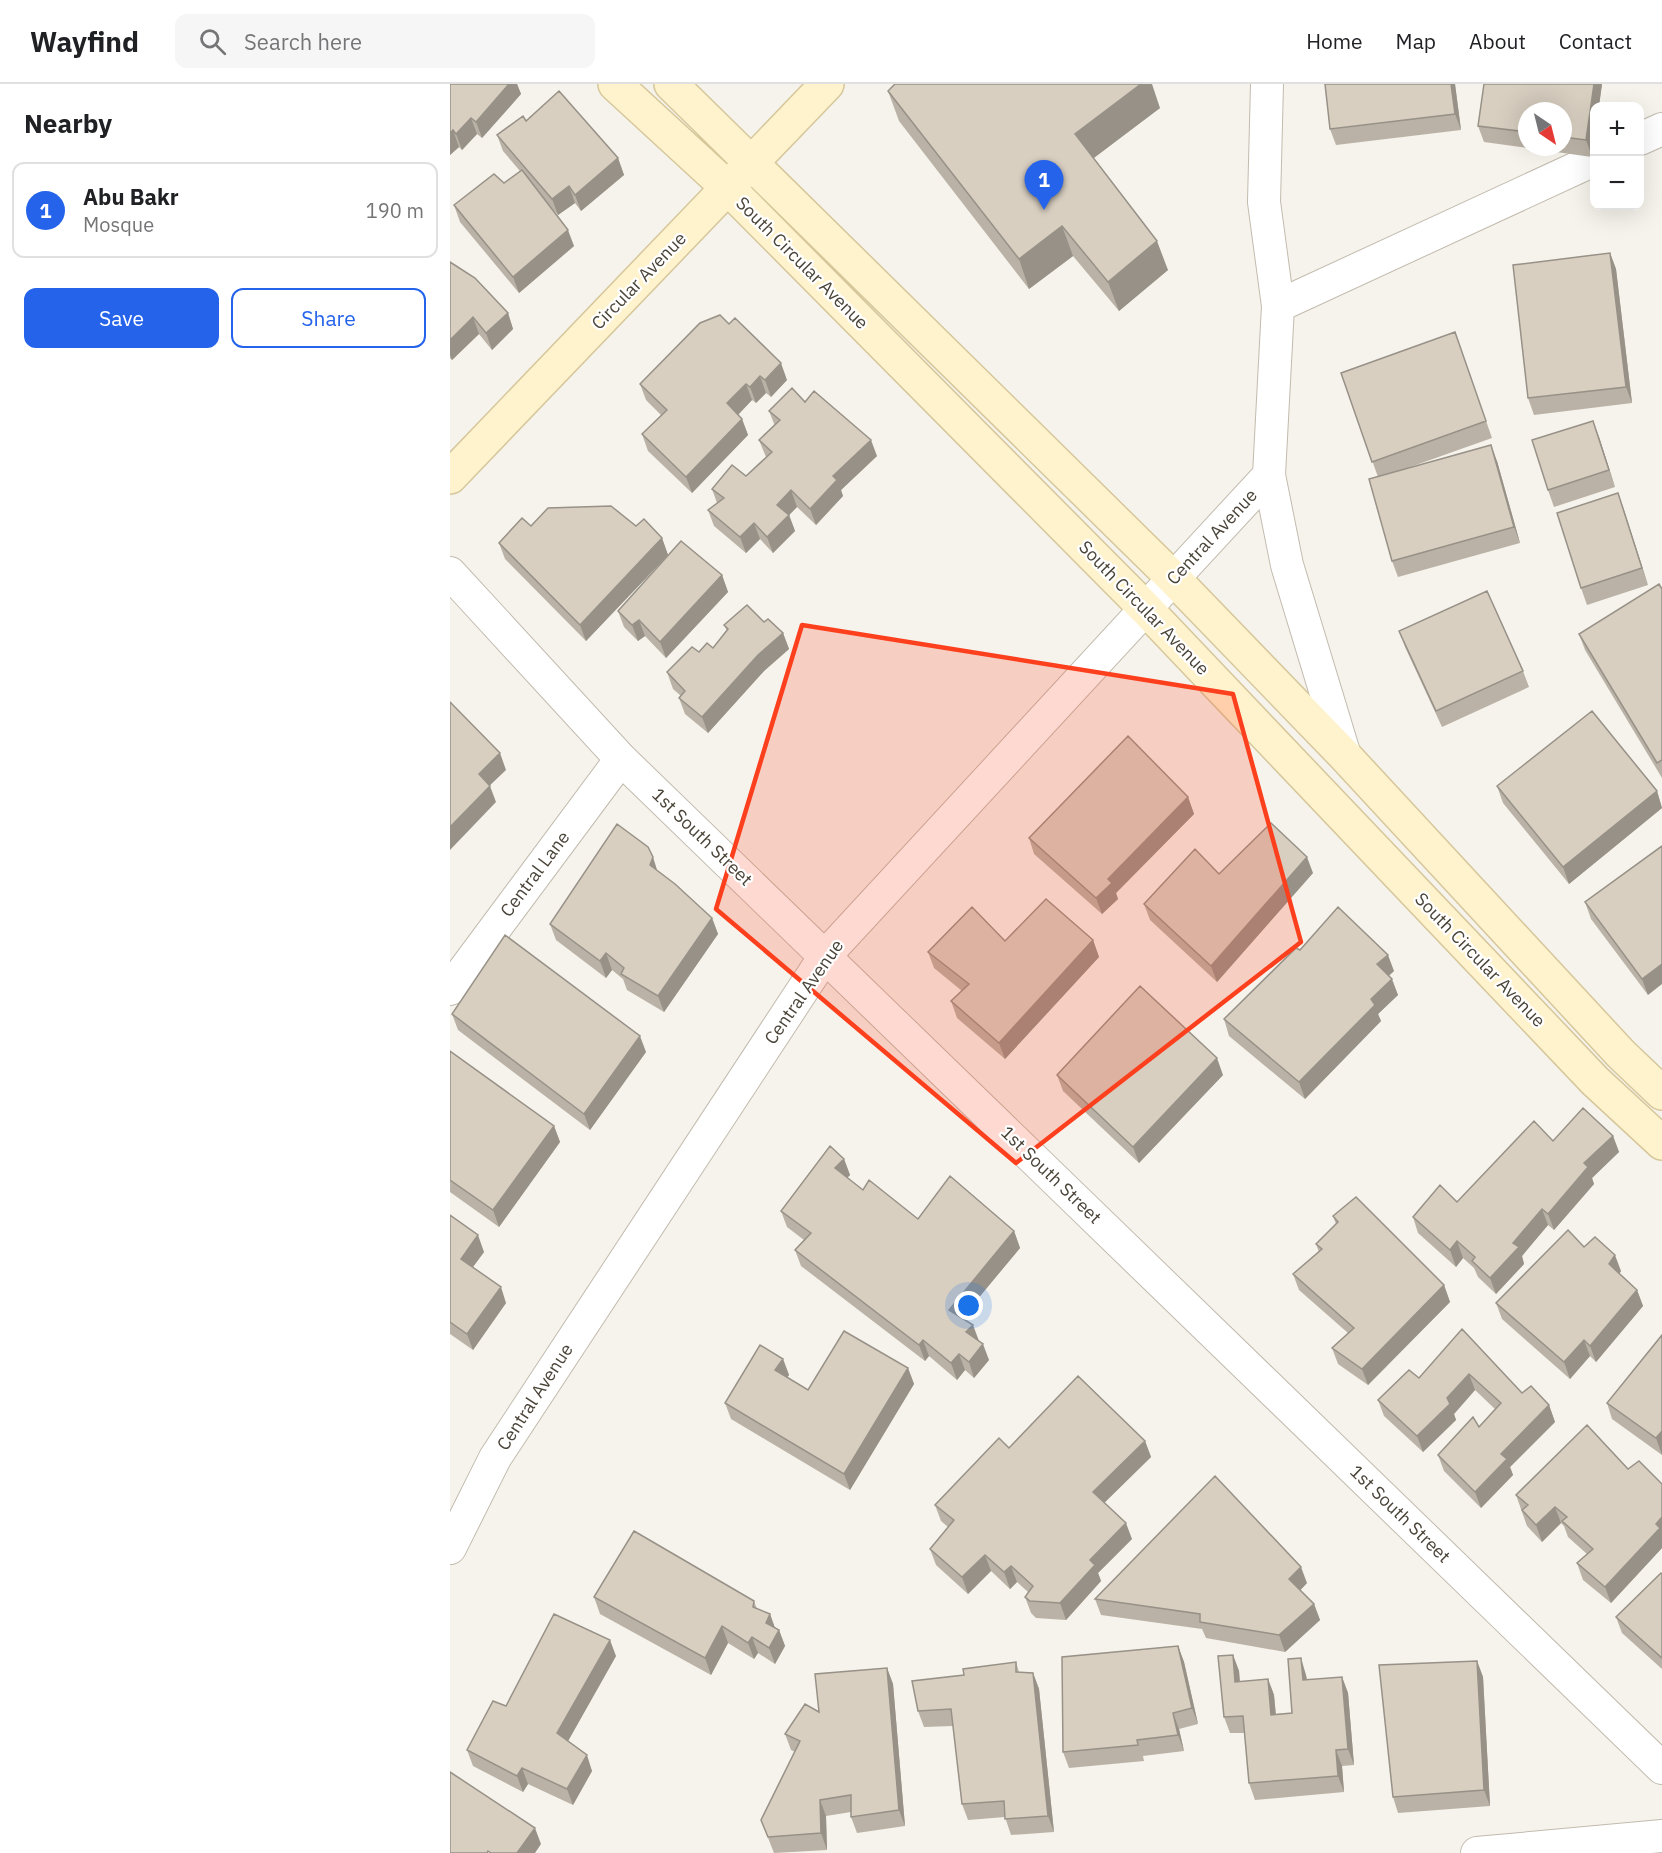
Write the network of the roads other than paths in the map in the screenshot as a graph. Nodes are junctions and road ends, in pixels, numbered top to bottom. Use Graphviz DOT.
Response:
graph roads {
  1 [pos="615,84"];
  2 [pos="671,84"];
  3 [pos="827,84"];
  4 [pos="1267,84"];
  5 [pos="1662,129"];
  6 [pos="1644,137"];
  7 [pos="753,162"];
  8 [pos="1590,162"];
  9 [pos="728,188"];
  10 [pos="1278,306"];
  11 [pos="1269,475"];
  12 [pos="450,477"];
  13 [pos="450,573"];
  14 [pos="1173,578"];
  15 [pos="1146,609"];
  16 [pos="1345,756"];
  17 [pos="621,759"];
  18 [pos="825,956"];
  19 [pos="450,989"];
  20 [pos="1662,1093"];
  21 [pos="1662,1143"];
  22 [pos="450,1548"];
  23 [pos="1662,1768"];
  24 [pos="1662,1836"];
  25 [pos="1477,1853"];
  1 -- 9 [label="main road, South Circular Avenue"];
  2 -- 7 [label="main road, South Circular Avenue"];
  3 -- 7 [label="main road, Circular Avenue"];
  4 -- 10 [label="street"];
  5 -- 6 [label="street"];
  7 -- 9 [label="main road, Circular Avenue"];
  7 -- 14 [label="main road, South Circular Avenue"];
  8 -- 10 [label="street"];
  9 -- 12 [label="main road, Circular Avenue"];
  9 -- 15 [label="main road, South Circular Avenue"];
  10 -- 11 [label="street"];
  11 -- 14 [label="street, Central Avenue"];
  11 -- 16 [label="street"];
  13 -- 17 [label="street, 1st South Street"];
  14 -- 15 [label="street, Central Avenue"];
  14 -- 16 [label="main road, South Circular Avenue"];
  15 -- 18 [label="street, Central Avenue"];
  15 -- 21 [label="main road, South Circular Avenue"];
  16 -- 20 [label="main road, South Circular Avenue"];
  17 -- 18 [label="street, 1st South Street"];
  17 -- 19 [label="street, Central Lane"];
  18 -- 22 [label="street, Central Avenue"];
  18 -- 23 [label="street, 1st South Street"];
  24 -- 25 [label="street"];
}
